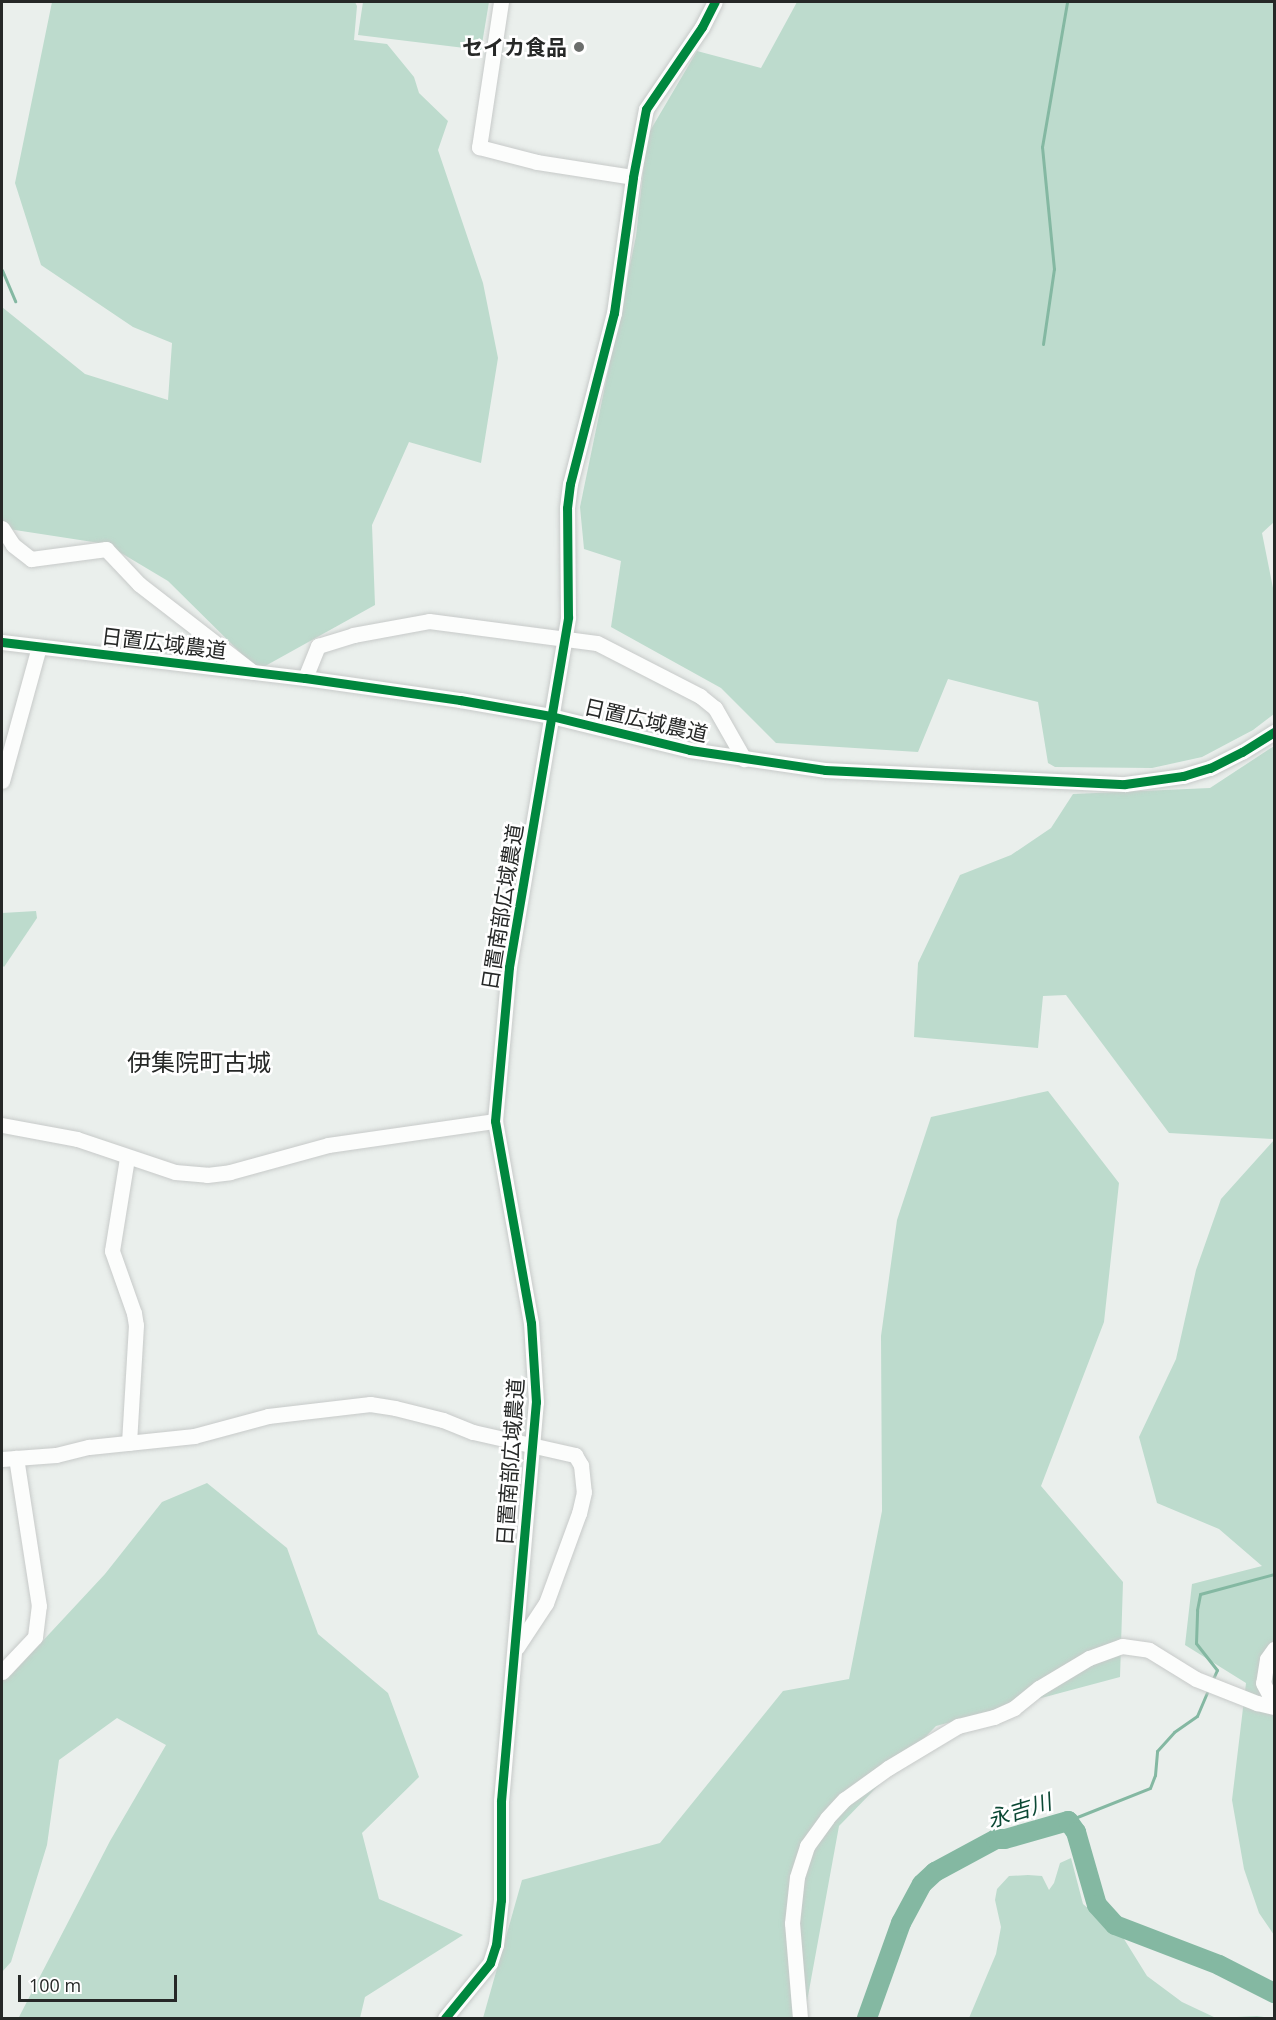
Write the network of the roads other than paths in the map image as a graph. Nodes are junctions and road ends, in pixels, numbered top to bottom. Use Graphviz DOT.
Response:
graph roads {
  1 [pos="501,2"];
  2 [pos="715,2"];
  3 [pos="633,177"];
  4 [pos="2,528"];
  5 [pos="565,639"];
  6 [pos="2,642"];
  7 [pos="39,647"];
  8 [pos="253,672"];
  9 [pos="305,678"];
  10 [pos="551,716"];
  11 [pos="1275,732"];
  12 [pos="744,759"];
  13 [pos="2,781"];
  14 [pos="495,1121"];
  15 [pos="2,1125"];
  16 [pos="127,1158"];
  17 [pos="129,1443"];
  18 [pos="531,1444"];
  19 [pos="9,1458"];
  20 [pos="515,1649"];
  21 [pos="1275,1649"];
  22 [pos="2,1672"];
  23 [pos="1275,1705"];
  24 [pos="445,2019"];
  25 [pos="800,2019"];
  1 -- 3 [label="street"];
  2 -- 3 [label="street, 日置南部広域農道"];
  3 -- 5 [label="street, 日置南部広域農道"];
  4 -- 8 [label="street"];
  5 -- 9 [label="street"];
  5 -- 10 [label="street, 日置南部広域農道"];
  5 -- 12 [label="street"];
  6 -- 7 [label="street, 日置広域農道"];
  7 -- 8 [label="street, 日置広域農道"];
  7 -- 13 [label="street"];
  8 -- 9 [label="street, 日置広域農道"];
  9 -- 10 [label="street, 日置広域農道"];
  10 -- 12 [label="street, 日置広域農道"];
  10 -- 14 [label="street, 日置南部広域農道"];
  11 -- 12 [label="street, 日置広域農道"];
  14 -- 16 [label="street"];
  14 -- 18 [label="street, 日置南部広域農道"];
  15 -- 16 [label="street"];
  16 -- 17 [label="street"];
  17 -- 18 [label="street"];
  17 -- 19 [label="street"];
  18 -- 20 [label="street, 日置南部広域農道"];
  18 -- 20 [label="street"];
  19 -- 22 [label="street"];
  20 -- 24 [label="street, 日置南部広域農道"];
  21 -- 23 [label="street"];
  23 -- 25 [label="street"];
}
